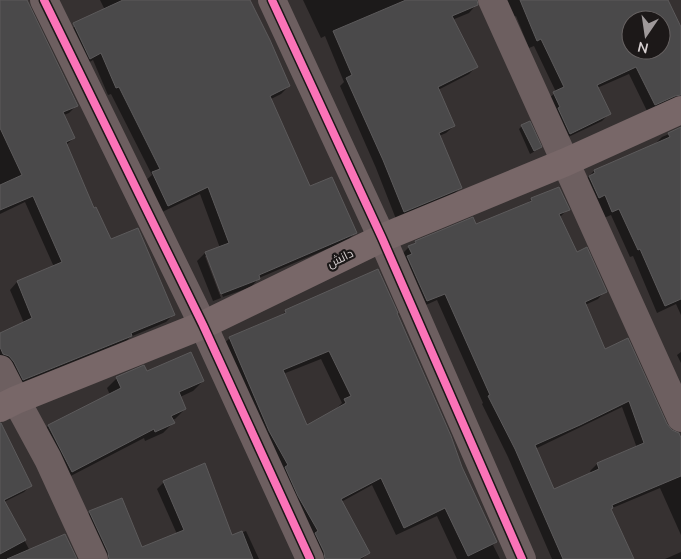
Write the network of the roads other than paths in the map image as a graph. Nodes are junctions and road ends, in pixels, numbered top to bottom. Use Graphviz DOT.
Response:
graph roads {
  1 [pos="44,0"];
  2 [pos="272,0"];
  3 [pos="492,0"];
  4 [pos="681,110"];
  5 [pos="566,162"];
  6 [pos="382,238"];
  7 [pos="203,325"];
  8 [pos="0,369"];
  9 [pos="8,404"];
  10 [pos="681,418"];
  11 [pos="94,559"];
  12 [pos="310,559"];
  13 [pos="522,559"];
  1 -- 7 [label="street"];
  2 -- 6 [label="street"];
  3 -- 5 [label="street"];
  4 -- 5 [label="main road, دانش"];
  5 -- 6 [label="main road, دانش"];
  5 -- 10 [label="street"];
  6 -- 7 [label="main road, دانش"];
  6 -- 13 [label="street"];
  7 -- 9 [label="main road, دانش"];
  7 -- 12 [label="street"];
  8 -- 9 [label="street"];
  9 -- 11 [label="street"];
}
